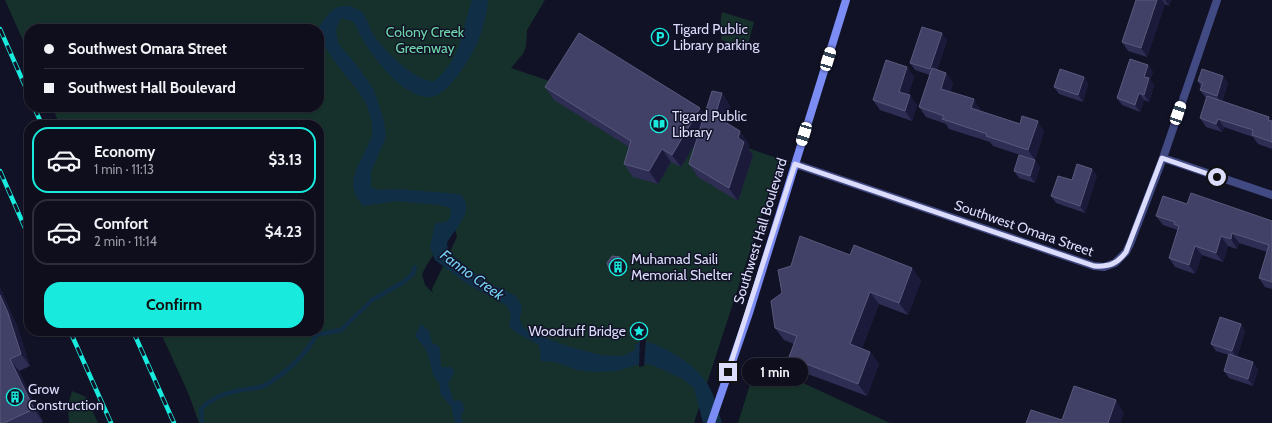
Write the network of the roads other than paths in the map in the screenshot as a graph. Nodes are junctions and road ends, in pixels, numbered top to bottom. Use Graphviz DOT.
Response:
graph roads {
  1 [pos="846,0"];
  2 [pos="1217,0"];
  3 [pos="1162,158"];
  4 [pos="795,164"];
  5 [pos="1272,195"];
  6 [pos="711,423"];
  1 -- 4 [label="main road, Southwest Hall Boulevard"];
  2 -- 3 [label="street, Southwest Omara Street"];
  3 -- 4 [label="street, Southwest Omara Street"];
  3 -- 5 [label="street"];
  4 -- 6 [label="main road, Southwest Hall Boulevard"];
}
